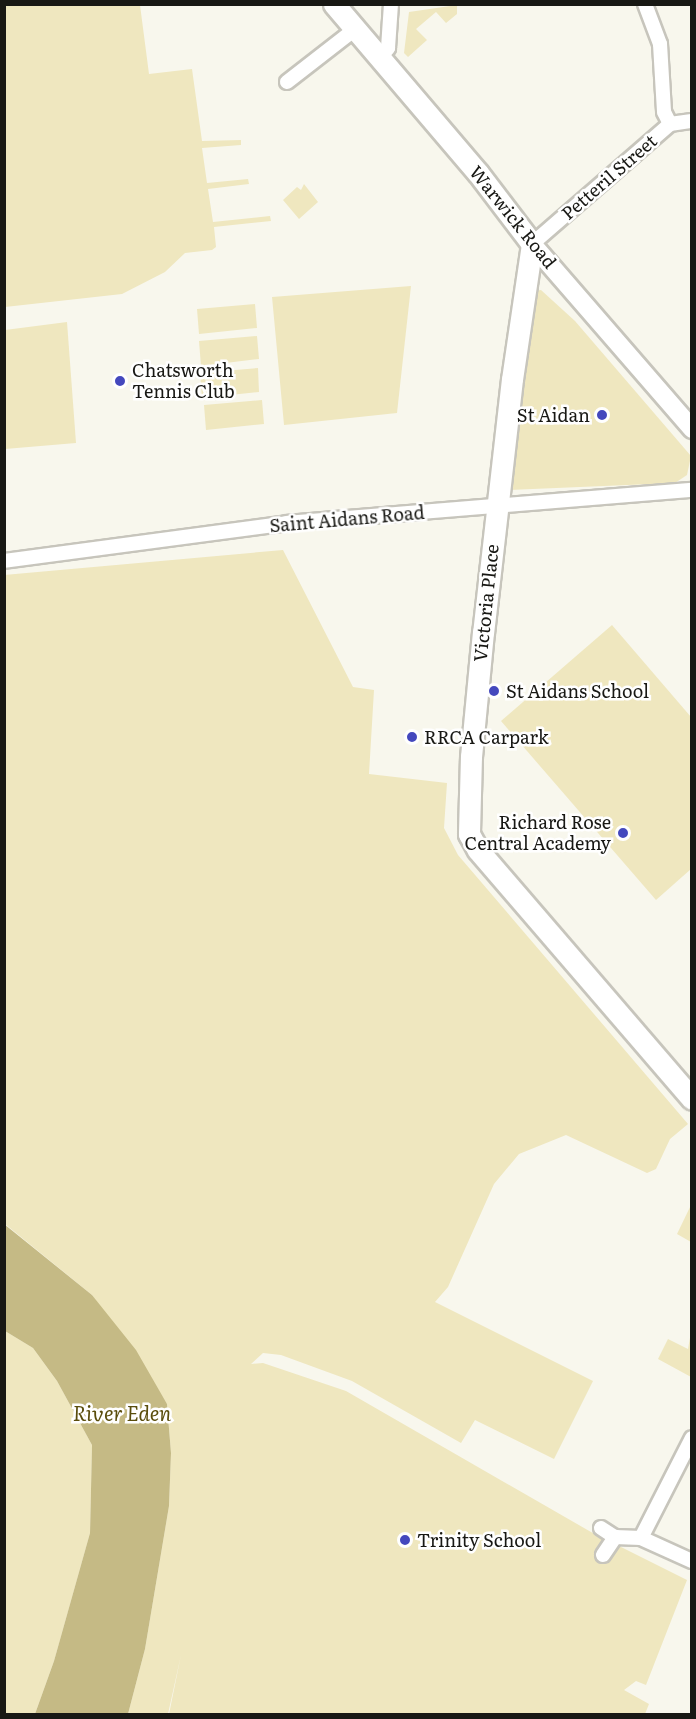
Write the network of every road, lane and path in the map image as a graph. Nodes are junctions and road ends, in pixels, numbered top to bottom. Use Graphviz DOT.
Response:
graph roads {
  1 [pos="391,4"];
  2 [pos="645,4"];
  3 [pos="338,6"];
  4 [pos="355,29"];
  5 [pos="380,58"];
  6 [pos="287,82"];
  7 [pos="692,121"];
  8 [pos="670,124"];
  9 [pos="532,244"];
  10 [pos="692,429"];
  11 [pos="692,490"];
  12 [pos="497,507"];
  13 [pos="4,561"];
  14 [pos="692,1099"];
  15 [pos="692,1438"];
  16 [pos="601,1528"];
  17 [pos="615,1537"];
  18 [pos="641,1538"];
  19 [pos="603,1555"];
  20 [pos="692,1561"];
  1 -- 5 [label="street"];
  2 -- 8 [label="street"];
  3 -- 4 [label="main road, Warwick Road"];
  4 -- 5 [label="main road, Warwick Road"];
  4 -- 6 [label="street"];
  5 -- 9 [label="main road, Warwick Road"];
  7 -- 8 [label="street, Petteril Street"];
  8 -- 9 [label="street, Petteril Street"];
  9 -- 10 [label="street, Warwick Road"];
  9 -- 12 [label="main road, Victoria Place"];
  11 -- 12 [label="street, Saint Aidans Road"];
  12 -- 13 [label="street, Saint Aidans Road"];
  12 -- 14 [label="main road, Victoria Place"];
  15 -- 18 [label="street"];
  16 -- 17 [label="street"];
  17 -- 18 [label="street"];
  17 -- 19 [label="street"];
  18 -- 20 [label="street"];
}
